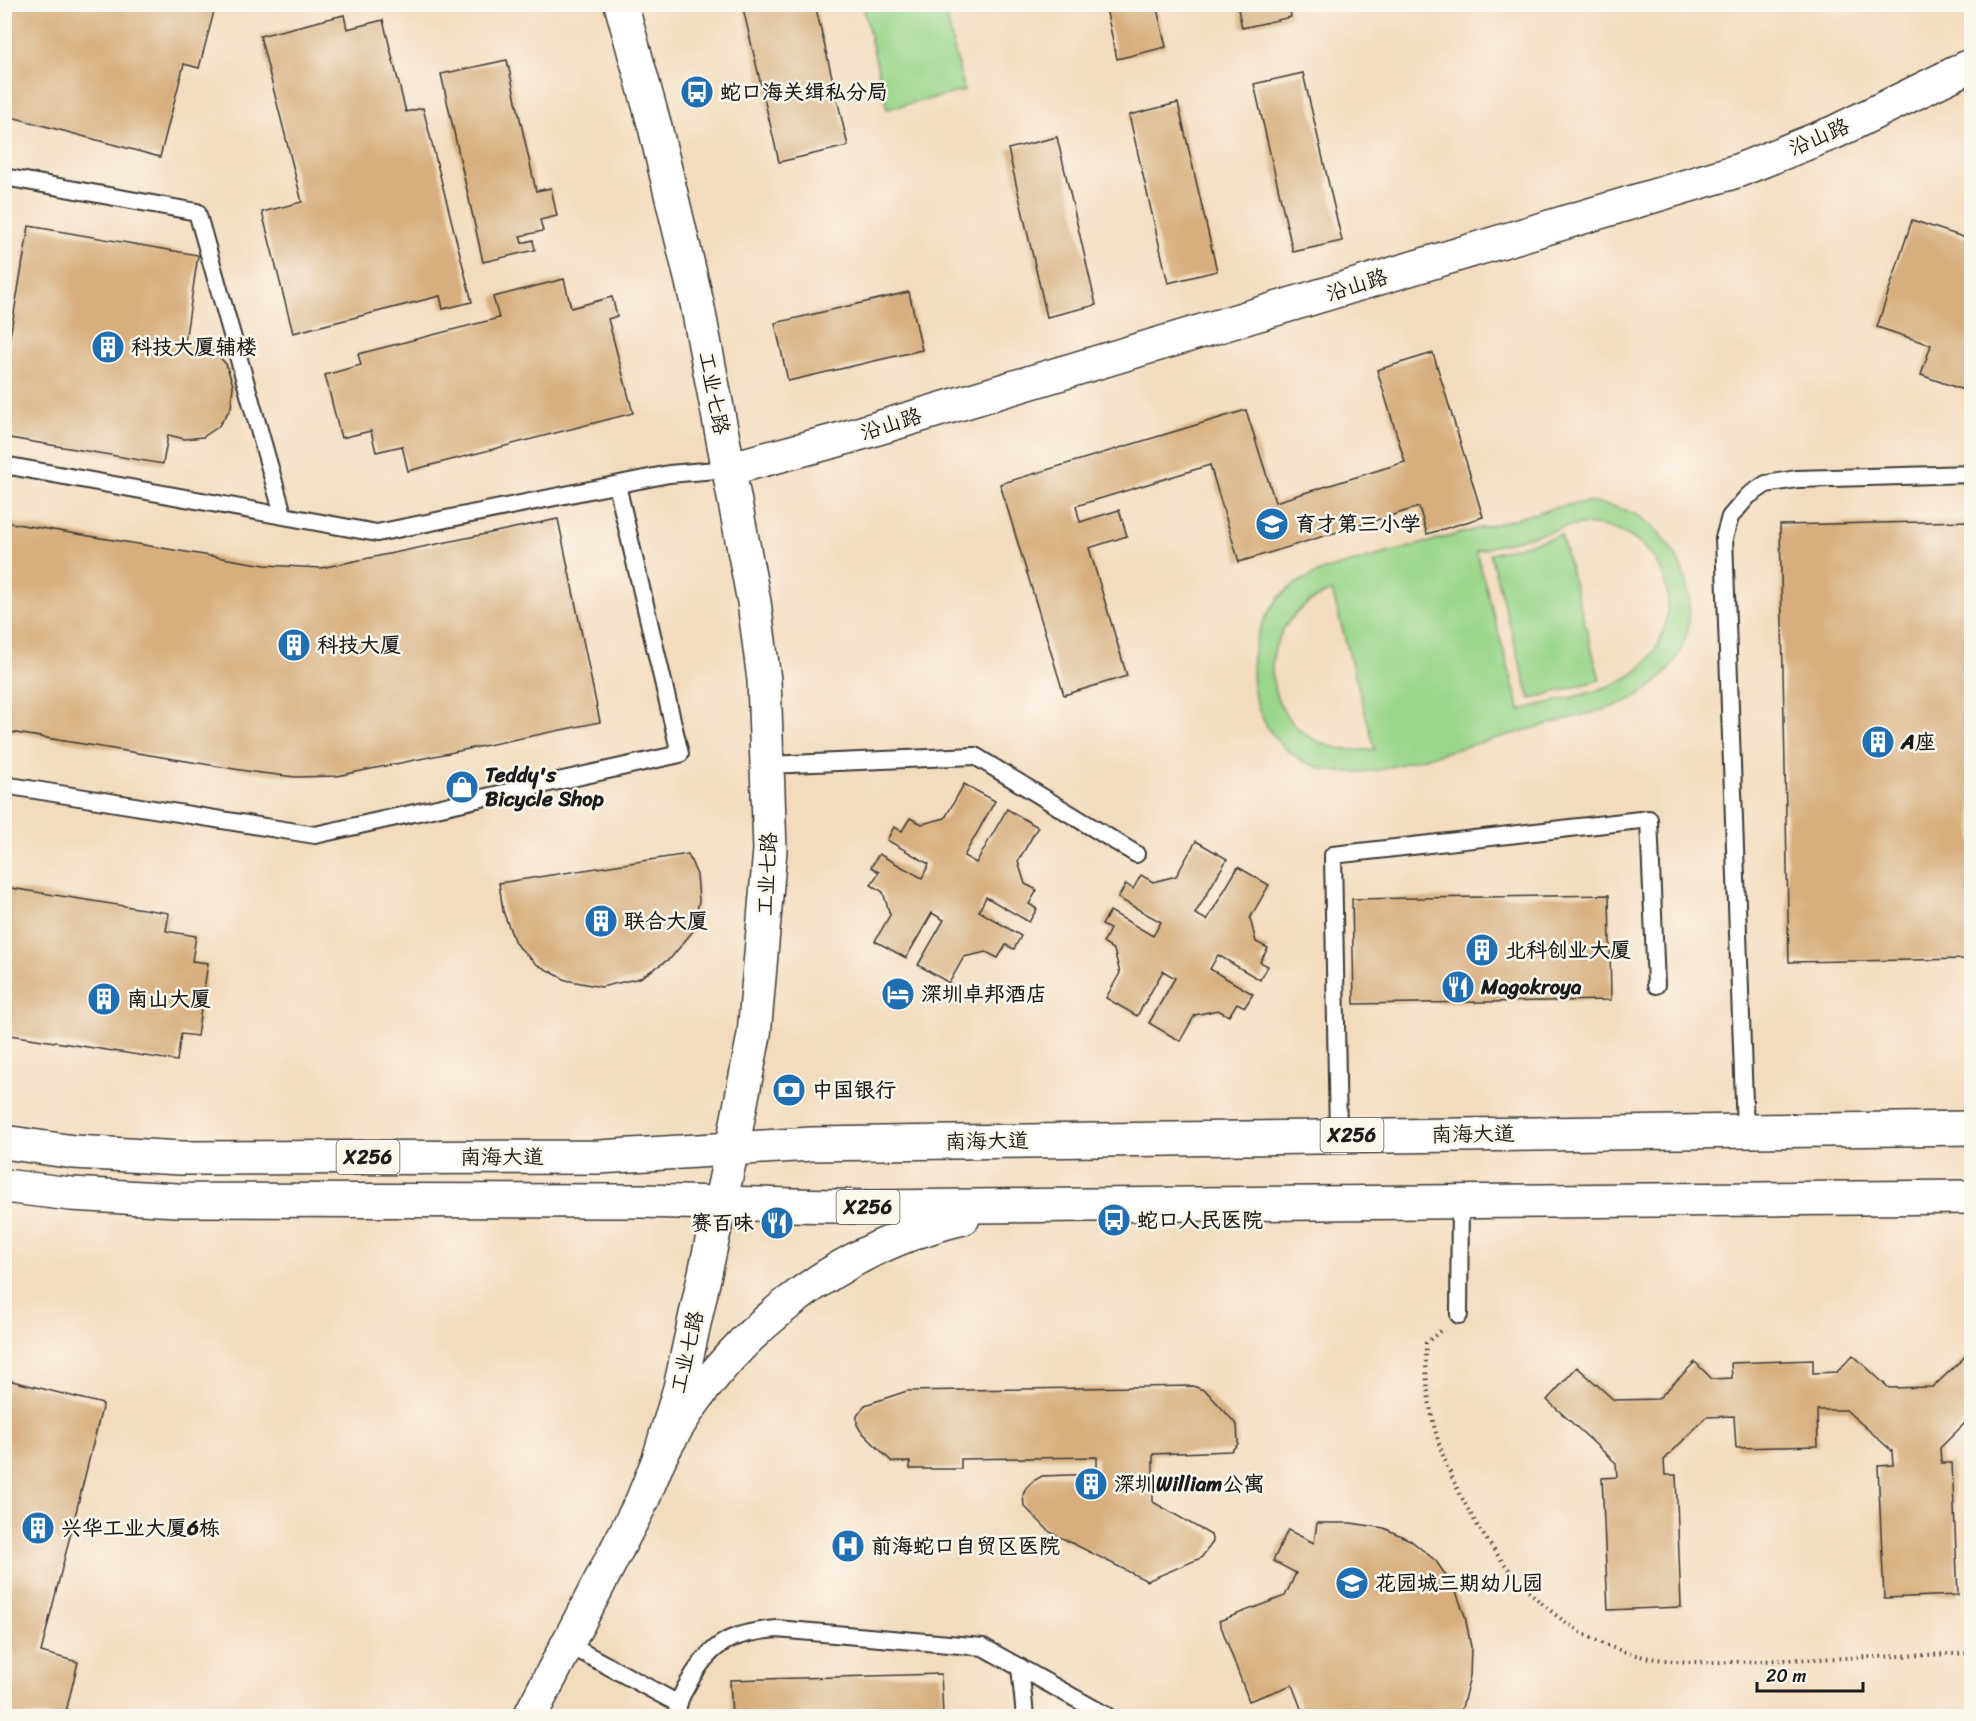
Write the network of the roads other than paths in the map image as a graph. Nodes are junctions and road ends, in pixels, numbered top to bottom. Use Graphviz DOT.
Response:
graph roads {
  1 [pos="621,5"];
  2 [pos="1971,65"];
  3 [pos="4,177"];
  4 [pos="4,465"];
  5 [pos="728,469"];
  6 [pos="1971,474"];
  7 [pos="616,485"];
  8 [pos="283,514"];
  9 [pos="768,765"];
  10 [pos="4,785"];
  11 [pos="1136,854"];
  12 [pos="1656,985"];
  13 [pos="1971,1128"];
  14 [pos="1745,1131"];
  15 [pos="1338,1136"];
  16 [pos="4,1142"];
  17 [pos="732,1149"];
  18 [pos="4,1186"];
  19 [pos="1971,1197"];
  20 [pos="1460,1202"];
  21 [pos="720,1204"];
  22 [pos="1016,1206"];
  23 [pos="1459,1315"];
  24 [pos="659,1459"];
  25 [pos="569,1645"];
  26 [pos="1020,1667"];
  27 [pos="677,1710"];
  28 [pos="530,1716"];
  29 [pos="1025,1716"];
  30 [pos="1107,1716"];
  1 -- 5 [label="main road, 工业七路"];
  2 -- 5 [label="main road, 沿山路"];
  3 -- 8 [label="lane"];
  4 -- 8 [label="lane"];
  5 -- 7 [label="lane"];
  5 -- 9 [label="main road, 工业七路"];
  6 -- 14 [label="lane"];
  7 -- 8 [label="lane"];
  7 -- 10 [label="lane"];
  9 -- 11 [label="lane"];
  9 -- 17 [label="main road, 工业七路"];
  12 -- 15 [label="lane"];
  13 -- 14 [label="main road, 南海大道 / X256"];
  14 -- 15 [label="main road, 南海大道 / X256"];
  15 -- 17 [label="main road, 南海大道 / X256"];
  16 -- 17 [label="main road, 南海大道 / X256"];
  17 -- 21 [label="main road, 工业七路"];
  18 -- 21 [label="main road, 南海大道 / X256"];
  19 -- 20 [label="main road, 南海大道 / X256"];
  20 -- 22 [label="main road, 南海大道 / X256"];
  20 -- 23 [label="lane"];
  21 -- 22 [label="main road, 南海大道 / X256"];
  21 -- 24 [label="main road, 工业七路"];
  22 -- 24 [label="main road"];
  24 -- 25 [label="main road, 工业七路"];
  25 -- 27 [label="lane"];
  25 -- 28 [label="main road, 工业七路"];
  26 -- 27 [label="lane"];
  26 -- 29 [label="lane"];
  26 -- 30 [label="lane"];
}
